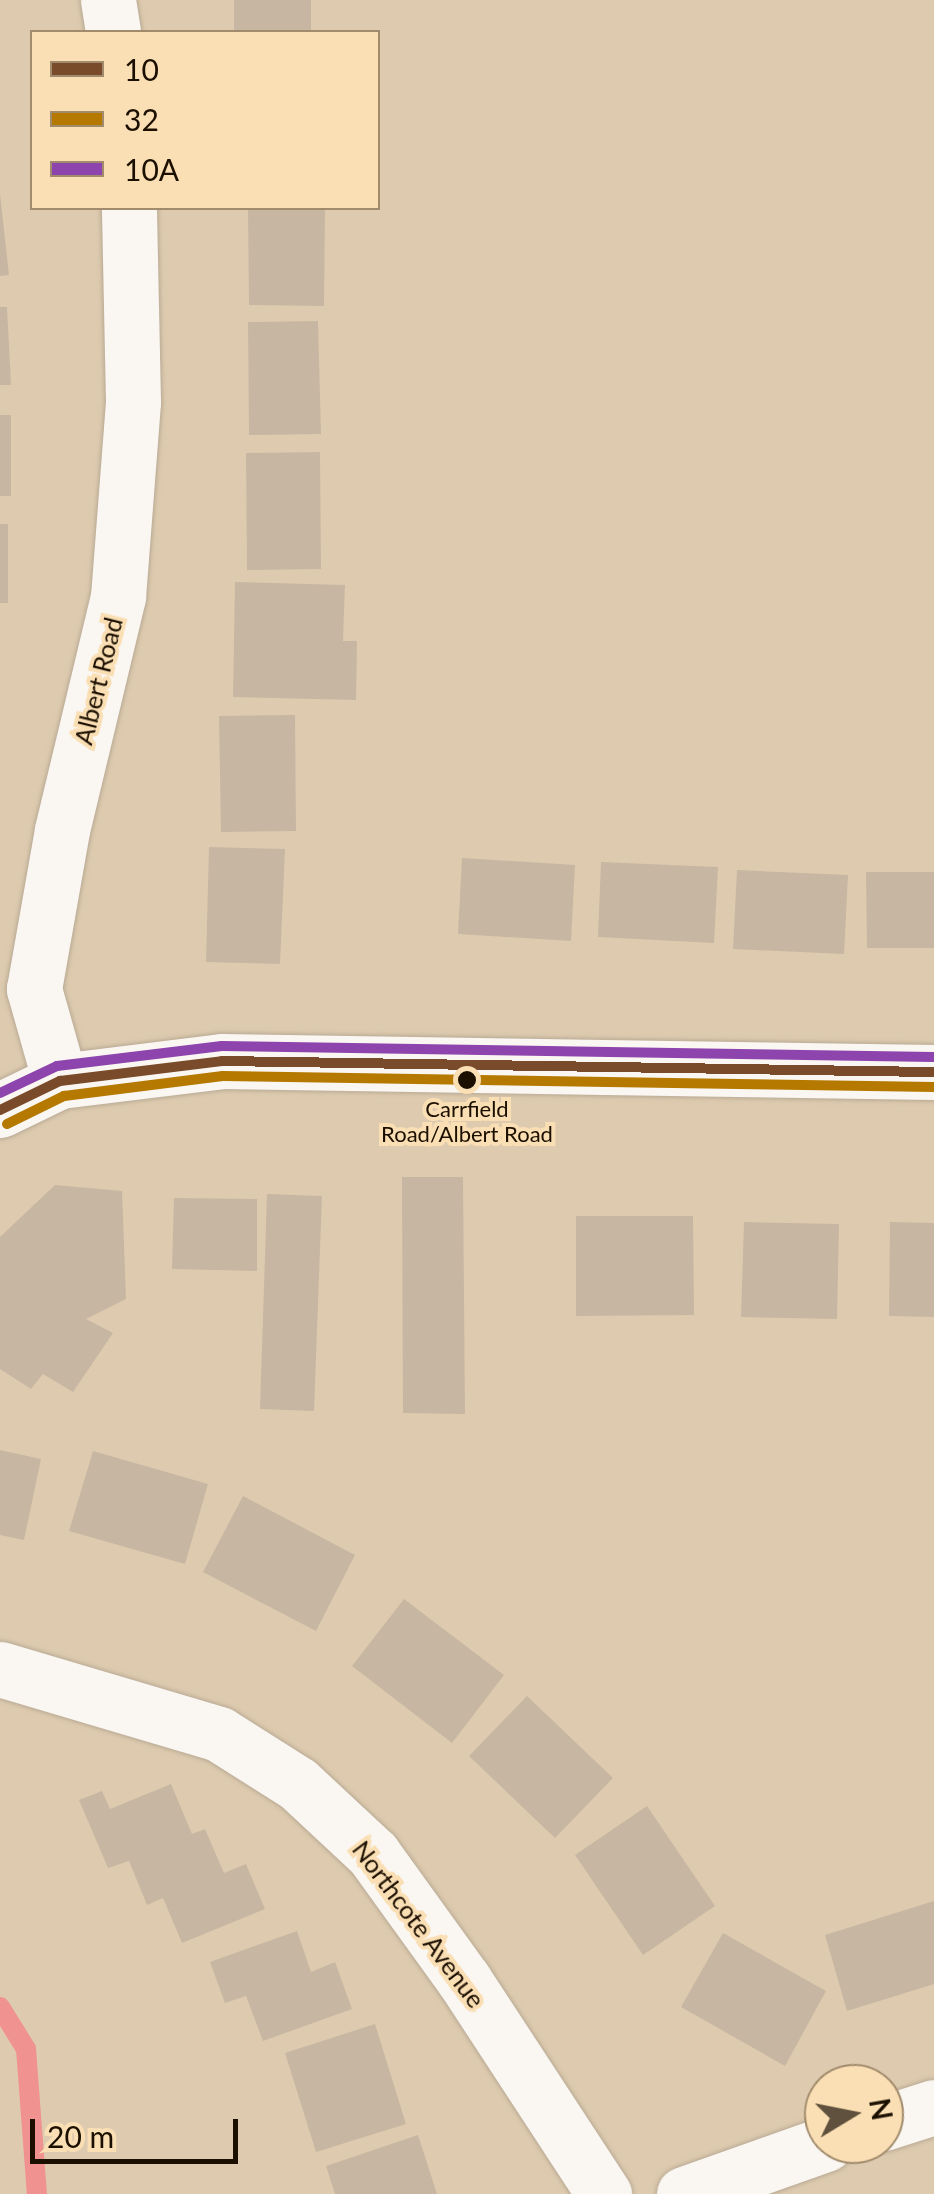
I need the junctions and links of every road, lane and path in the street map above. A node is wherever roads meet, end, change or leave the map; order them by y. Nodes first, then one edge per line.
1 (108, 0) edge
2 (113, 30) edge
3 (129, 210) edge
4 (934, 1072) edge
5 (60, 1081) junction
6 (0, 1110) edge
7 (0, 1669) edge
8 (934, 2107) edge
9 (904, 2117) edge
10 (804, 2151) edge
11 (604, 2194) edge
12 (684, 2194) edge

1 - 2 street
3 - 5 street, Albert Road
4 - 5 street
5 - 6 street
7 - 11 street, Northcote Avenue
8 - 9 street
10 - 12 street

